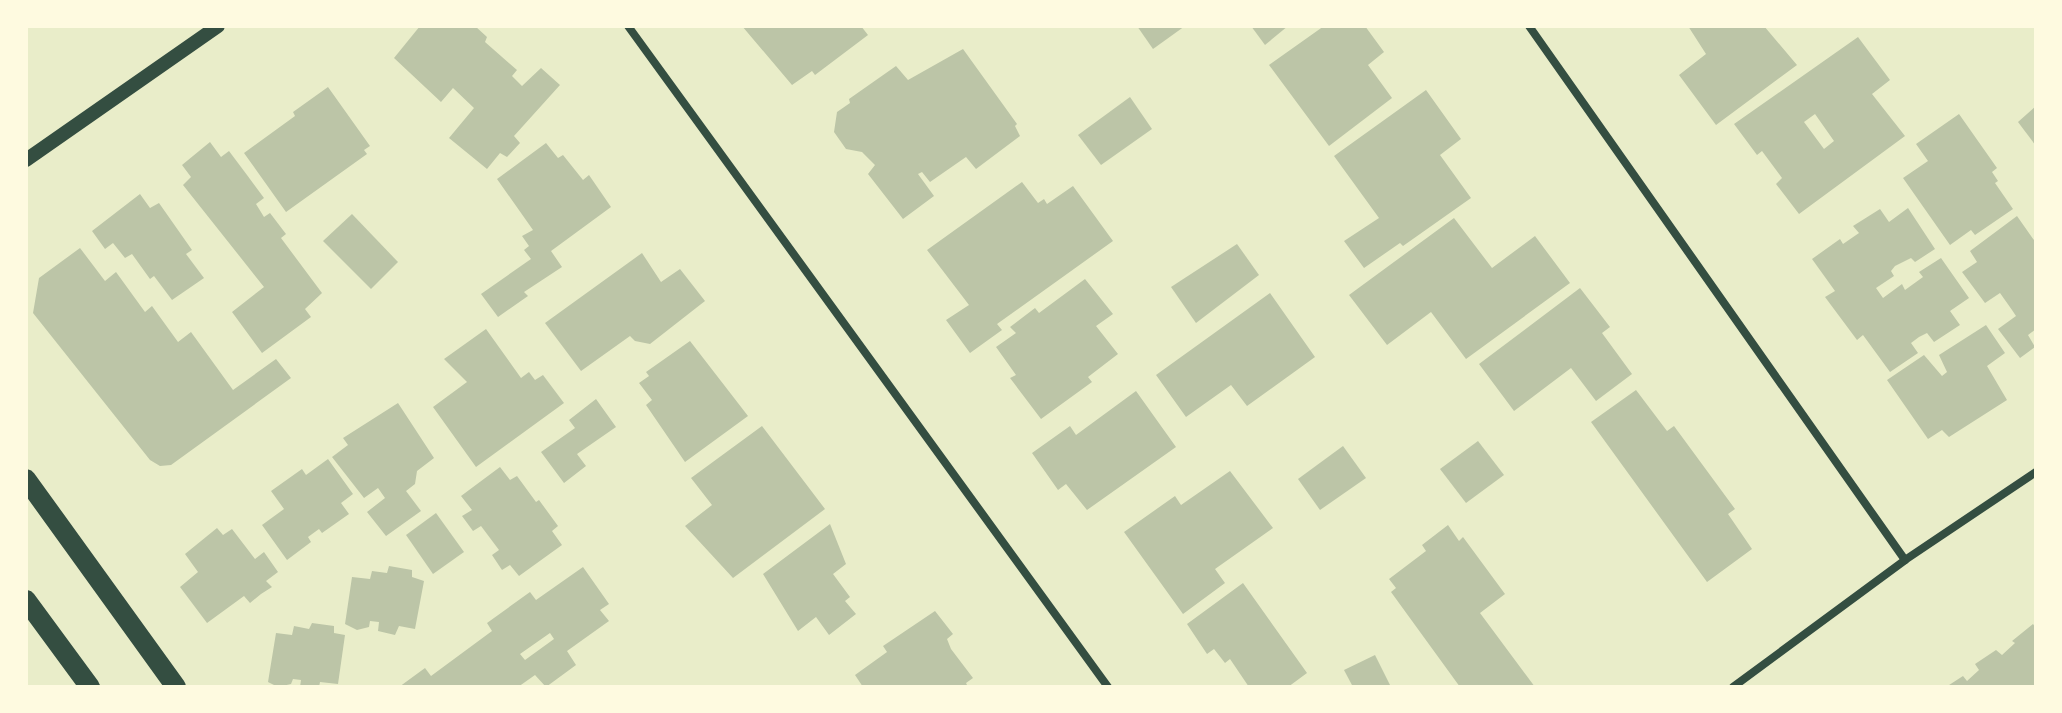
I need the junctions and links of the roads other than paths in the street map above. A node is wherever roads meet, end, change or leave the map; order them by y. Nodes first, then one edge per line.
1 (218, 26) edge
2 (628, 26) edge
3 (1529, 26) edge
4 (26, 160) edge
5 (2036, 472) edge
6 (26, 479) edge
7 (1905, 560) junction
8 (26, 600) edge
9 (90, 687) edge
10 (176, 687) edge
11 (1108, 687) edge
12 (1733, 687) edge

1 - 4 street
2 - 11 street
3 - 7 street
5 - 7 street
6 - 10 main road
7 - 12 street
8 - 9 main road

